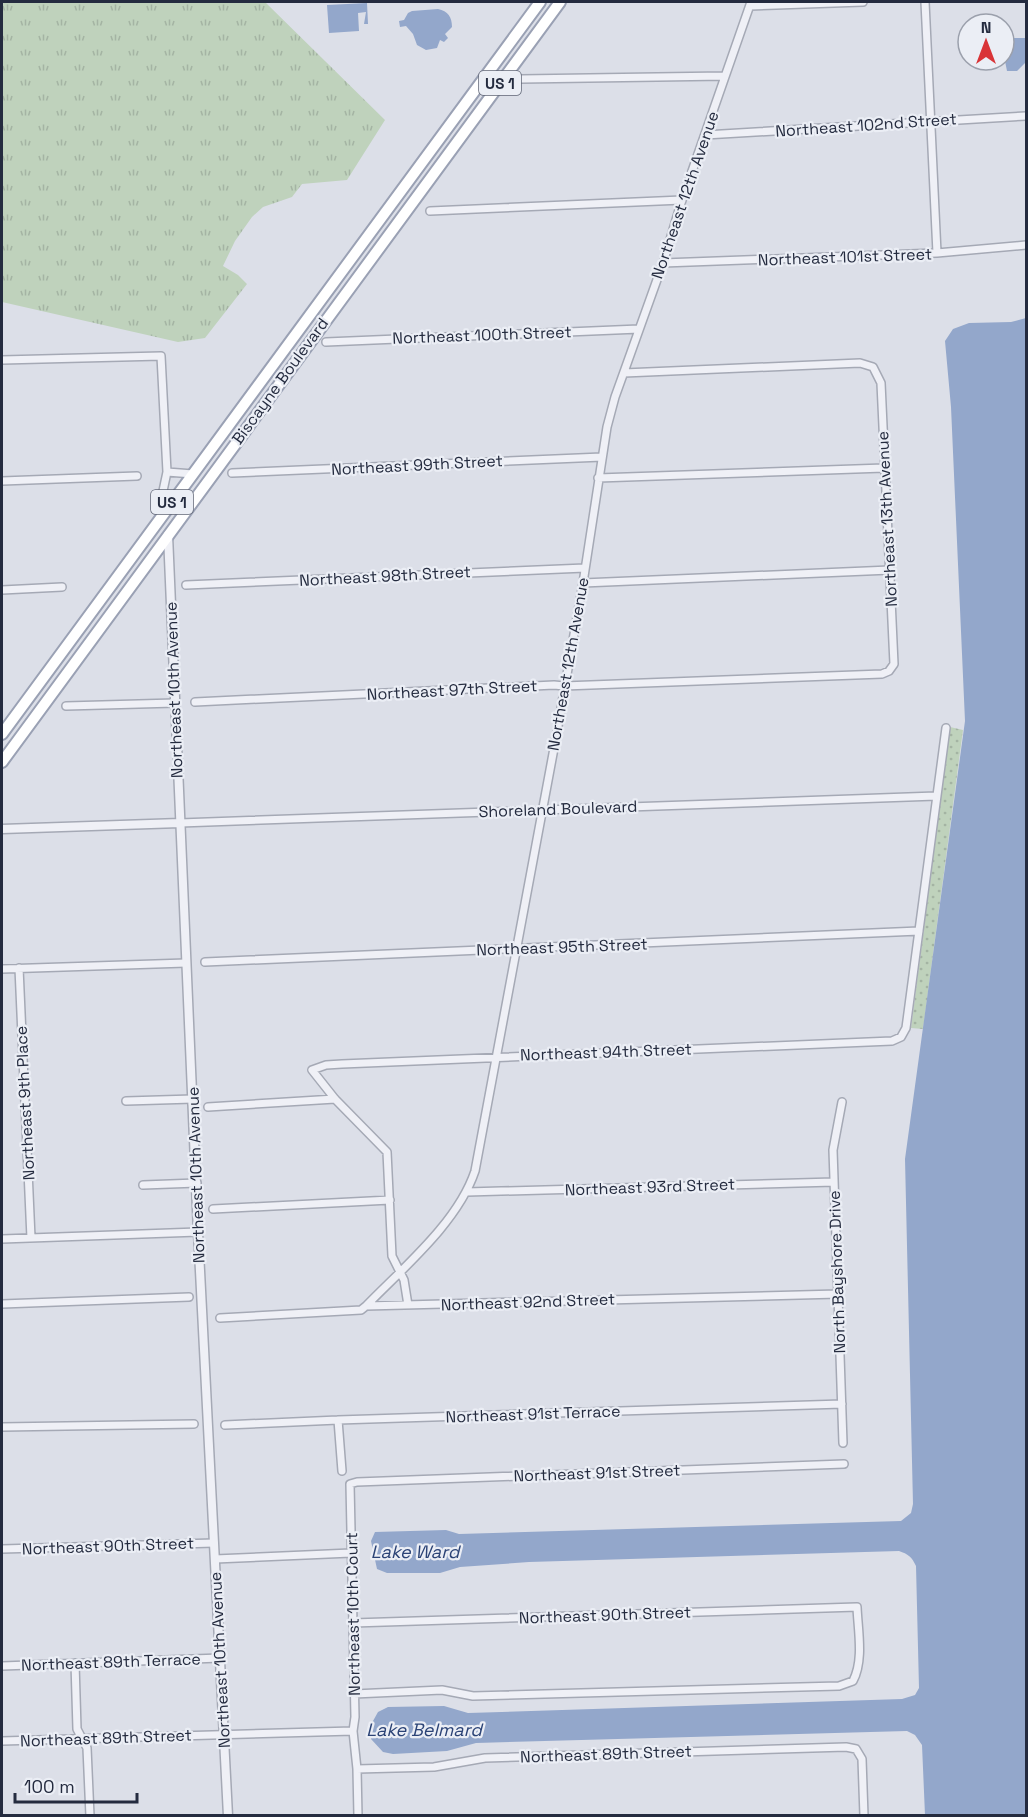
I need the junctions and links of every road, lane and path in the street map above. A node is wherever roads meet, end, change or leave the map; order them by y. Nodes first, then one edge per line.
1 (540, 2) edge
2 (560, 2) edge
3 (863, 2) edge
4 (925, 2) edge
5 (751, 4) edge
6 (725, 75) junction
7 (521, 80) dead end
8 (1026, 116) edge
9 (931, 123) junction
10 (705, 135) junction
11 (437, 142) junction
12 (441, 164) junction
13 (682, 200) junction
14 (430, 211) dead end
15 (1026, 245) edge
16 (937, 253) junction
17 (663, 263) junction
18 (313, 311) junction
19 (326, 320) junction
20 (639, 328) junction
21 (326, 342) dead end
22 (2, 360) edge
23 (624, 373) junction
24 (602, 457) junction
25 (884, 468) junction
26 (167, 472) junction
27 (232, 473) dead end
28 (194, 474) junction
29 (137, 477) dead end
30 (598, 478) junction
31 (2, 481) edge
32 (164, 514) junction
33 (168, 534) junction
34 (585, 568) junction
35 (890, 570) junction
36 (583, 583) junction
37 (186, 585) dead end
38 (62, 587) dead end
39 (2, 590) edge
40 (890, 671) joint
41 (564, 686) junction
42 (195, 702) dead end
43 (175, 703) junction
44 (66, 706) dead end
45 (946, 728) dead end
46 (2, 734) edge
47 (2, 762) edge
48 (936, 796) junction
49 (542, 809) junction
50 (180, 823) junction
51 (2, 829) edge
52 (919, 932) junction
53 (516, 949) junction
54 (205, 962) dead end
55 (186, 963) junction
56 (19, 968) junction
57 (2, 969) edge
58 (497, 1057) junction
59 (193, 1099) junction
60 (335, 1099) junction
61 (126, 1101) dead end
62 (842, 1102) dead end
63 (208, 1107) dead end
64 (834, 1182) junction
65 (197, 1183) junction
66 (142, 1185) dead end
67 (467, 1192) junction
68 (390, 1200) junction
69 (213, 1209) dead end
70 (198, 1232) junction
71 (31, 1238) junction
72 (2, 1239) edge
73 (399, 1272) junction
74 (838, 1294) junction
75 (189, 1297) dead end
76 (2, 1304) edge
77 (408, 1305) junction
78 (366, 1306) junction
79 (220, 1318) dead end
80 (842, 1404) junction
81 (338, 1420) junction
82 (194, 1424) dead end
83 (225, 1425) dead end
84 (2, 1427) edge
85 (843, 1443) dead end
86 (844, 1464) dead end
87 (342, 1471) dead end
88 (350, 1484) joint
89 (214, 1543) junction
90 (2, 1549) edge
91 (351, 1554) junction
92 (214, 1559) junction
93 (352, 1623) junction
94 (220, 1658) junction
95 (75, 1663) junction
96 (2, 1666) edge
97 (354, 1694) junction
98 (353, 1731) junction
99 (223, 1734) junction
100 (81, 1739) junction
101 (2, 1741) edge
102 (357, 1769) junction
103 (90, 1815) edge
104 (228, 1815) edge
105 (358, 1815) edge
106 (864, 1815) edge

1 - 11 main road, Biscayne Boulevard / US 1
2 - 12 main road, Biscayne Boulevard / US 1
3 - 5 street
4 - 9 street
5 - 6 street, Northeast 12th Avenue
6 - 7 street
6 - 10 street, Northeast 12th Avenue
8 - 9 street, Northeast 102nd Street
9 - 10 street, Northeast 102nd Street
9 - 16 street
10 - 13 street, Northeast 12th Avenue
11 - 12 main road
11 - 18 main road, Biscayne Boulevard / US 1
12 - 19 main road, Biscayne Boulevard / US 1
13 - 14 street
13 - 17 street, Northeast 12th Avenue
15 - 16 street, Northeast 101st Street
16 - 17 street, Northeast 101st Street
17 - 20 street, Northeast 12th Avenue
18 - 19 main road
18 - 28 main road, Biscayne Boulevard / US 1
19 - 33 main road, Biscayne Boulevard / US 1
20 - 21 street, Northeast 100th Street
20 - 23 street, Northeast 12th Avenue
22 - 26 street
23 - 24 street, Northeast 12th Avenue
23 - 25 street, Northeast 13th Avenue
24 - 27 street, Northeast 99th Street
24 - 30 street, Northeast 12th Avenue
25 - 30 street
25 - 35 street, Northeast 13th Avenue
26 - 28 street
26 - 32 street
28 - 32 main road, Biscayne Boulevard / US 1
29 - 31 street
30 - 34 street, Northeast 12th Avenue
32 - 46 main road, Biscayne Boulevard / US 1
33 - 43 street, Northeast 10th Avenue
33 - 47 main road, Biscayne Boulevard / US 1
34 - 36 street, Northeast 12th Avenue
34 - 37 street, Northeast 98th Street
35 - 36 street
35 - 40 street, Northeast 13th Avenue
36 - 41 street, Northeast 12th Avenue
38 - 39 street
40 - 41 street, Northeast 97th Street
41 - 42 street, Northeast 97th Street
41 - 49 street, Northeast 12th Avenue
43 - 44 street
43 - 50 street, Northeast 10th Avenue
45 - 48 street
48 - 49 street, Shoreland Boulevard
48 - 52 street
49 - 50 street, Shoreland Boulevard
49 - 53 street, Northeast 12th Avenue
50 - 51 street
50 - 55 street, Northeast 10th Avenue
52 - 53 street, Northeast 95th Street
52 - 58 street, Northeast 94th Street
53 - 54 street, Northeast 95th Street
53 - 58 street, Northeast 12th Avenue
55 - 56 street
55 - 59 street, Northeast 10th Avenue
56 - 57 street
56 - 71 street, Northeast 9th Place
58 - 60 street, Northeast 94th Street
58 - 67 street, Northeast 12th Avenue
59 - 61 street
59 - 65 street, Northeast 10th Avenue
60 - 63 street
60 - 68 street
62 - 64 street, North Bayshore Drive
64 - 67 street, Northeast 93rd Street
64 - 74 street, North Bayshore Drive
65 - 66 street
65 - 70 street, Northeast 10th Avenue
67 - 73 street, Northeast 12th Avenue
68 - 69 street
68 - 73 street
70 - 71 street
70 - 89 street, Northeast 10th Avenue
71 - 72 street
73 - 77 street
73 - 78 street, Northeast 12th Avenue
74 - 77 street, Northeast 92nd Street
74 - 80 street, North Bayshore Drive
75 - 76 street
77 - 78 street, Northeast 92nd Street
78 - 79 street, Northeast 92nd Street
80 - 81 street, Northeast 91st Terrace
80 - 85 street, North Bayshore Drive
81 - 83 street, Northeast 91st Terrace
81 - 87 street
82 - 84 street
86 - 88 street, Northeast 91st Street
88 - 91 street, Northeast 10th Court
89 - 90 street, Northeast 90th Street
89 - 92 street, Northeast 10th Avenue
91 - 92 street, Northeast 90th Street
91 - 93 street, Northeast 10th Court
92 - 94 street, Northeast 10th Avenue
93 - 97 street, Northeast 10th Court
93 - 97 street, Northeast 90th Street
94 - 95 street, Northeast 89th Terrace
94 - 99 street, Northeast 10th Avenue
95 - 96 street, Northeast 89th Terrace
95 - 100 street
97 - 98 street, Northeast 10th Court
98 - 99 street, Northeast 89th Street
98 - 102 street, Northeast 10th Court
99 - 100 street, Northeast 89th Street
99 - 104 street, Northeast 10th Avenue
100 - 101 street, Northeast 89th Street
100 - 103 street
102 - 105 street, Northeast 10th Court
102 - 106 street, Northeast 89th Street

